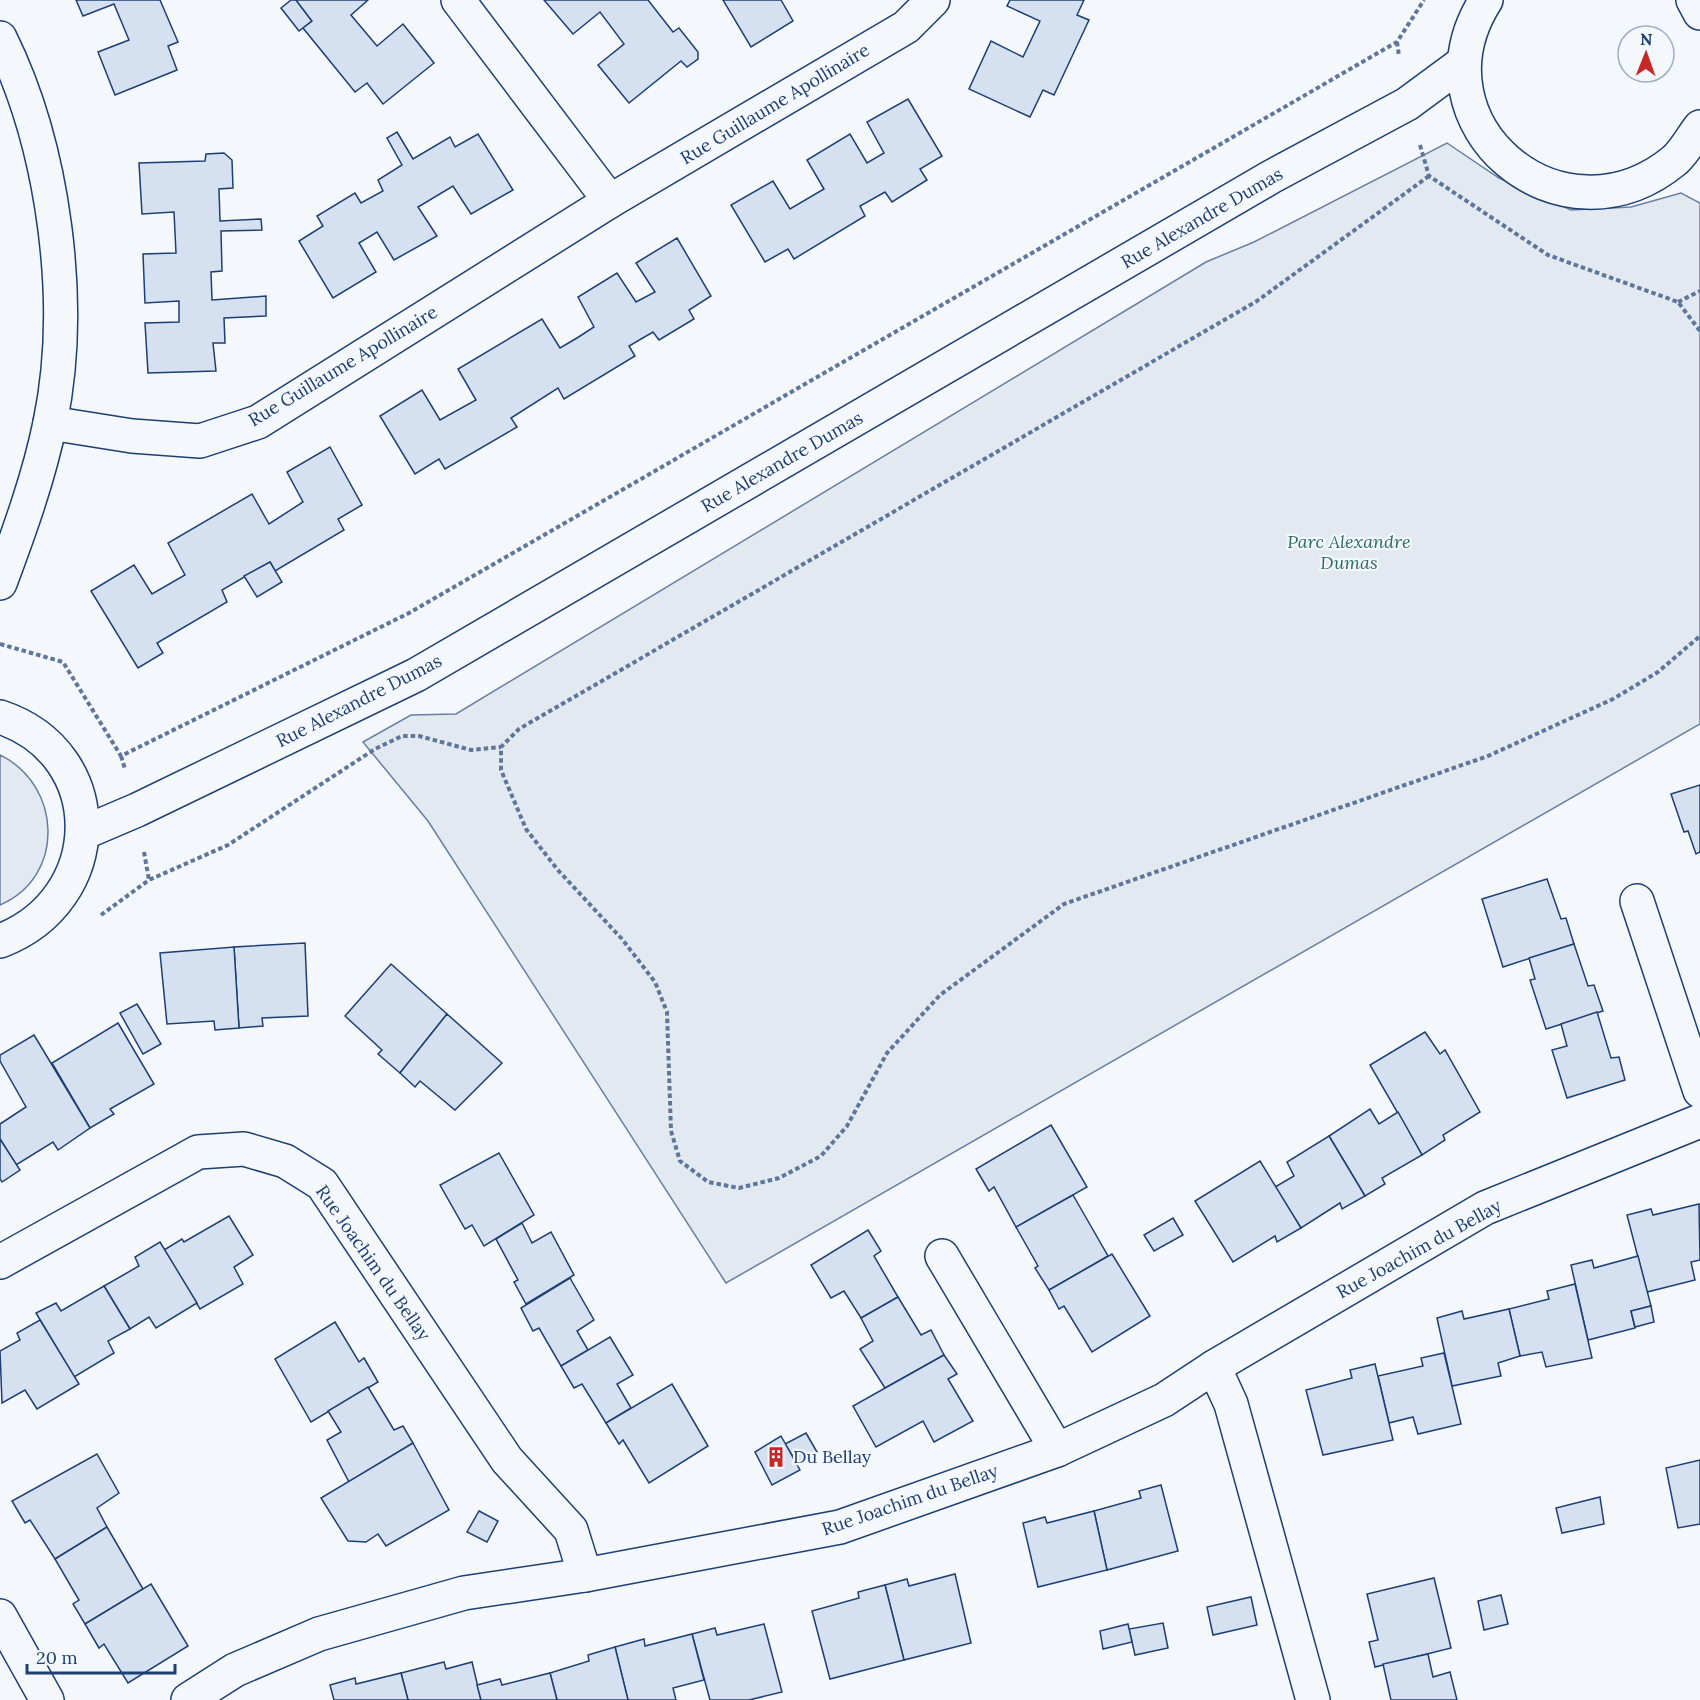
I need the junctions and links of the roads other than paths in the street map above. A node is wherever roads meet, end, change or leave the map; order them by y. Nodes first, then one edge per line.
1 (458, 0) edge
2 (933, 0) edge
3 (1486, 0) edge
4 (1693, 0) edge
5 (1700, 13) edge
6 (0, 38) edge
7 (1464, 62) junction
8 (1700, 127) edge
9 (610, 201) junction
10 (50, 423) junction
11 (0, 584) edge
12 (0, 717) edge
13 (83, 833) junction
14 (1637, 901) dead end
15 (0, 941) edge
16 (1700, 1091) edge
17 (1700, 1121) edge
18 (942, 1256) dead end
19 (0, 1262) edge
20 (1214, 1367) junction
21 (1057, 1449) junction
22 (585, 1575) junction
23 (0, 1616) edge
24 (47, 1700) edge
25 (188, 1700) edge
26 (1313, 1700) edge

1 - 9 street
2 - 9 street, Rue Guillaume Apollinaire
3 - 7 street
4 - 5 street
6 - 10 street
7 - 8 street
7 - 13 street, Rue Alexandre Dumas
9 - 10 street, Rue Guillaume Apollinaire
10 - 11 street
12 - 13 street
13 - 15 street
14 - 16 street
17 - 20 street, Rue Joachim du Bellay
18 - 21 street
19 - 22 street, Rue Joachim du Bellay
20 - 21 street, Rue Joachim du Bellay
20 - 26 street
21 - 22 street, Rue Joachim du Bellay
22 - 25 street, Rue Joachim du Bellay
23 - 24 street

